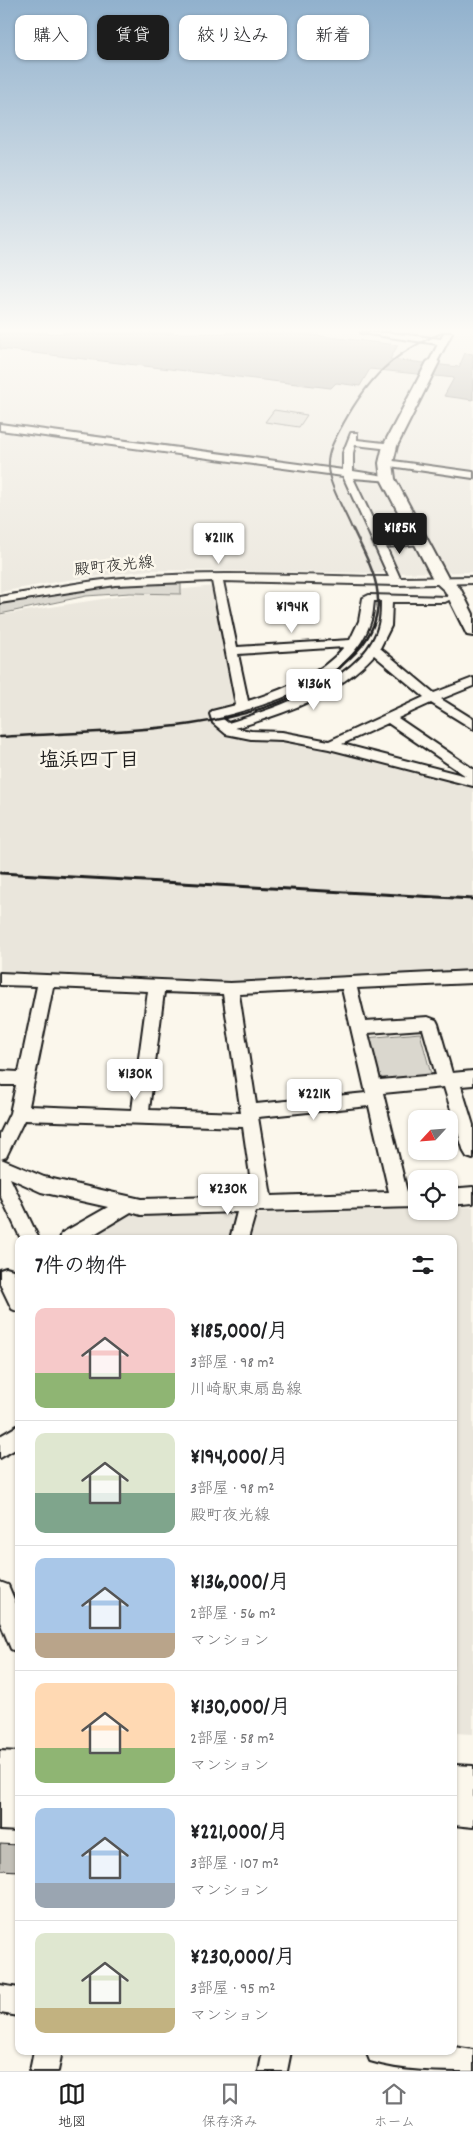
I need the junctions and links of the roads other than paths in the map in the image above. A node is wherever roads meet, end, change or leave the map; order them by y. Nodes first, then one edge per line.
1 (19, 430) edge
2 (399, 430) edge
3 (390, 446) junction
4 (386, 463) junction
5 (349, 475) junction
6 (473, 475) edge
7 (388, 479) junction
8 (420, 541) junction
9 (378, 544) junction
10 (217, 578) junction
11 (473, 580) edge
12 (442, 581) junction
13 (397, 582) junction
14 (387, 599) junction
15 (445, 599) junction
16 (0, 600) edge
17 (471, 622) edge
18 (354, 643) junction
19 (373, 648) junction
20 (473, 650) edge
21 (231, 651) junction
22 (473, 682) edge
23 (432, 698) junction
24 (243, 707) junction
25 (389, 718) junction
26 (473, 725) edge
27 (226, 727) junction
28 (330, 745) junction
29 (473, 775) edge
30 (473, 782) edge
31 (473, 977) edge
32 (0, 979) edge
33 (46, 981) junction
34 (348, 983) junction
35 (157, 986) junction
36 (230, 989) junction
37 (359, 1028) junction
38 (0, 1078) edge
39 (473, 1078) edge
40 (27, 1079) junction
41 (448, 1080) junction
42 (375, 1093) junction
43 (19, 1113) junction
44 (250, 1116) junction
45 (140, 1117) junction
46 (0, 1152) edge
47 (473, 1152) edge
48 (0, 1166) edge
49 (0, 1176) edge
50 (473, 1195) edge
51 (458, 1196) edge
52 (408, 1199) edge
53 (256, 1203) junction
54 (129, 1204) junction
55 (28, 1235) edge
56 (76, 1235) edge
57 (241, 1235) edge
58 (8, 1274) edge
59 (15, 1292) edge
60 (15, 1438) edge
61 (0, 1448) edge
62 (0, 1593) edge
63 (15, 1631) edge
64 (0, 1755) edge
65 (15, 1755) edge
66 (457, 1766) edge
67 (473, 1766) edge
68 (0, 1770) edge
69 (15, 1770) edge
70 (457, 1783) edge
71 (473, 1784) edge
72 (0, 1795) edge
73 (15, 1796) edge
74 (457, 1807) edge
75 (473, 1808) edge
76 (0, 1814) edge
77 (15, 1815) edge
78 (457, 1820) edge
79 (473, 1821) edge
80 (0, 1999) edge
81 (15, 2001) edge
82 (47, 2055) edge
83 (276, 2055) edge
84 (409, 2055) edge
85 (473, 2064) edge
86 (44, 2071) edge
87 (273, 2071) edge

1 - 5 street
2 - 3 highway
3 - 4 highway
3 - 5 street
4 - 6 street
4 - 7 highway
5 - 7 street
5 - 9 street
7 - 8 highway
8 - 9 street
8 - 12 highway
9 - 13 street
10 - 13 street, 殿町夜光線
10 - 16 street, 殿町夜光線
10 - 21 street
11 - 12 street, 殿町夜光線
12 - 13 street, 殿町夜光線
12 - 15 highway
12 - 17 highway
14 - 15 street
14 - 18 street
14 - 19 street
15 - 20 highway
18 - 21 street
18 - 24 street
19 - 23 street
19 - 27 street
21 - 24 street
22 - 23 street
23 - 25 street
23 - 26 street
24 - 27 street
25 - 28 street
25 - 29 street
27 - 28 street
28 - 30 street
31 - 34 street
32 - 33 street
33 - 35 street
33 - 40 street
34 - 36 street
34 - 37 street
35 - 36 street
35 - 45 street
36 - 44 street
37 - 41 street
37 - 42 street
38 - 40 street
39 - 41 street
40 - 43 street
41 - 42 street
41 - 47 street
42 - 44 street
42 - 52 street
43 - 45 street
43 - 46 street
44 - 45 street
44 - 53 street
48 - 54 street
49 - 55 street
50 - 51 street
52 - 53 street
53 - 54 street
53 - 57 street
54 - 56 street
58 - 59 street
60 - 61 street
62 - 63 street
64 - 65 main road
66 - 67 main road
68 - 69 highway
70 - 71 highway
72 - 73 highway
74 - 75 highway
76 - 77 main road
78 - 79 main road
80 - 81 street
82 - 86 street
83 - 87 street
84 - 85 street

